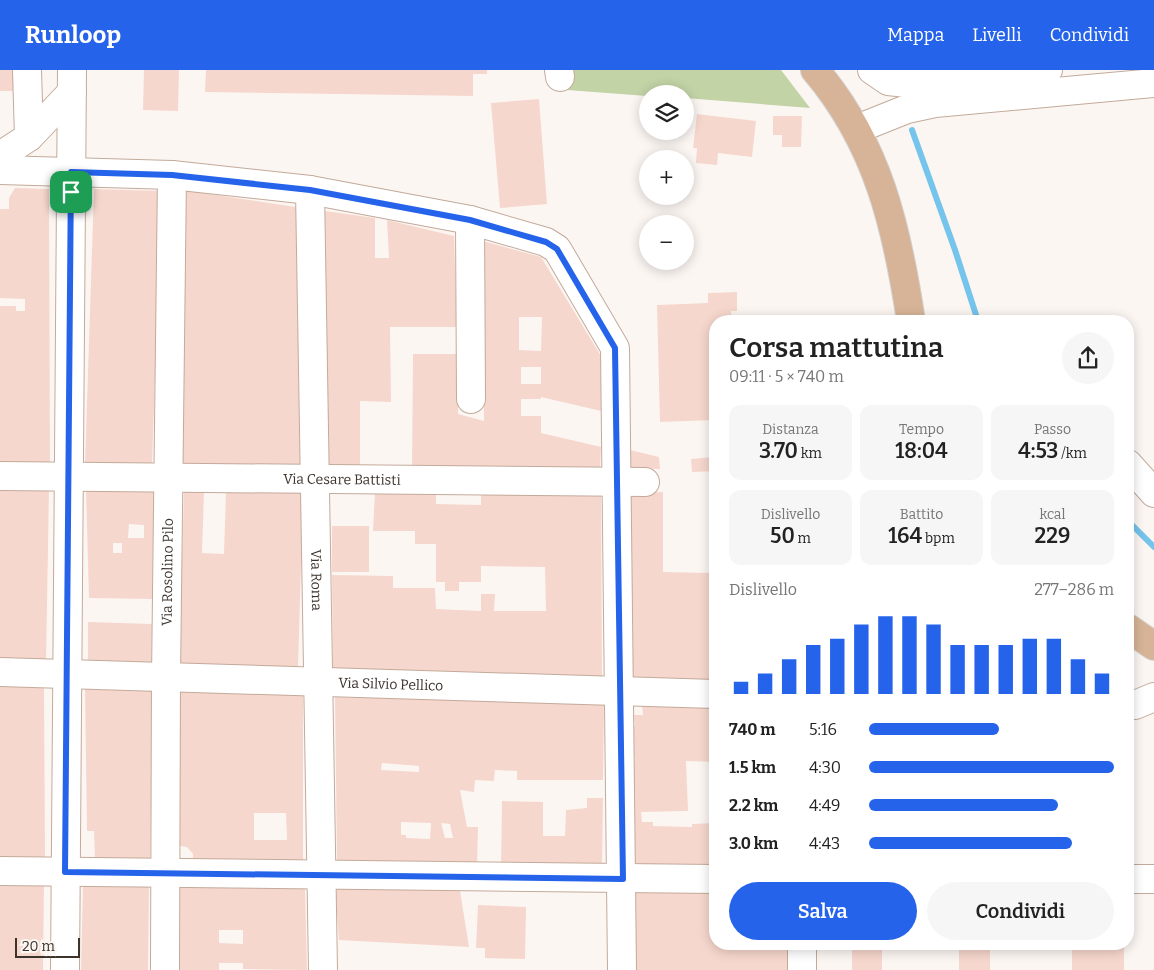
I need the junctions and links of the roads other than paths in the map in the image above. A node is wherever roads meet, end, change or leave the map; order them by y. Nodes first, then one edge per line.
1 (27, 70) edge
2 (815, 70) edge
3 (872, 70) edge
4 (1048, 70) edge
5 (72, 81) edge
6 (1154, 83) edge
7 (857, 129) junction
8 (29, 137) junction
9 (0, 156) edge
10 (0, 170) edge
11 (71, 172) junction
12 (172, 175) junction
13 (310, 190) junction
14 (470, 220) junction
15 (910, 315) edge
16 (471, 399) dead end
17 (1134, 471) edge
18 (0, 476) edge
19 (68, 476) junction
20 (169, 479) junction
21 (315, 481) junction
22 (617, 482) junction
23 (645, 482) dead end
24 (1154, 493) edge
25 (1134, 632) edge
26 (1154, 646) edge
27 (0, 672) edge
28 (67, 674) junction
29 (166, 677) junction
30 (319, 681) junction
31 (620, 689) junction
32 (709, 694) edge
33 (1154, 697) edge
34 (1134, 705) edge
35 (0, 871) edge
36 (65, 872) junction
37 (165, 873) junction
38 (322, 875) junction
39 (623, 879) junction
40 (709, 879) edge
41 (1134, 879) edge
42 (1154, 879) edge
43 (802, 950) edge
44 (65, 970) edge
45 (165, 970) edge
46 (323, 970) edge
47 (622, 970) edge
48 (802, 970) edge

1 - 8 street
2 - 7 main road
3 - 4 street
5 - 8 street
5 - 11 street
6 - 7 street
7 - 15 main road
8 - 9 street
10 - 11 street
11 - 12 street
11 - 19 street
12 - 13 street
12 - 20 street, Via Rosolino Pilo
13 - 14 street
13 - 21 street, Via Roma
14 - 16 street
14 - 22 street
17 - 24 street
18 - 19 street, Via Cesare Battisti
19 - 20 street, Via Cesare Battisti
19 - 28 street
20 - 21 street, Via Cesare Battisti
20 - 29 street, Via Rosolino Pilo
21 - 22 street, Via Cesare Battisti
21 - 30 street, Via Roma
22 - 23 street, Via Cesare Battisti
22 - 31 street
25 - 26 main road
27 - 28 street, Via Silvio Pellico
28 - 29 street, Via Silvio Pellico
28 - 36 street
29 - 30 street, Via Silvio Pellico
29 - 37 street, Via Rosolino Pilo
30 - 31 street, Via Silvio Pellico
30 - 38 street, Via Roma
31 - 32 street, Via Silvio Pellico
31 - 39 street
33 - 34 street
35 - 36 street
36 - 37 street
36 - 44 street
37 - 38 street
37 - 45 street, Via Rosolino Pilo
38 - 39 street
38 - 46 street, Via Roma
39 - 40 street
39 - 47 street
41 - 42 street
43 - 48 street

